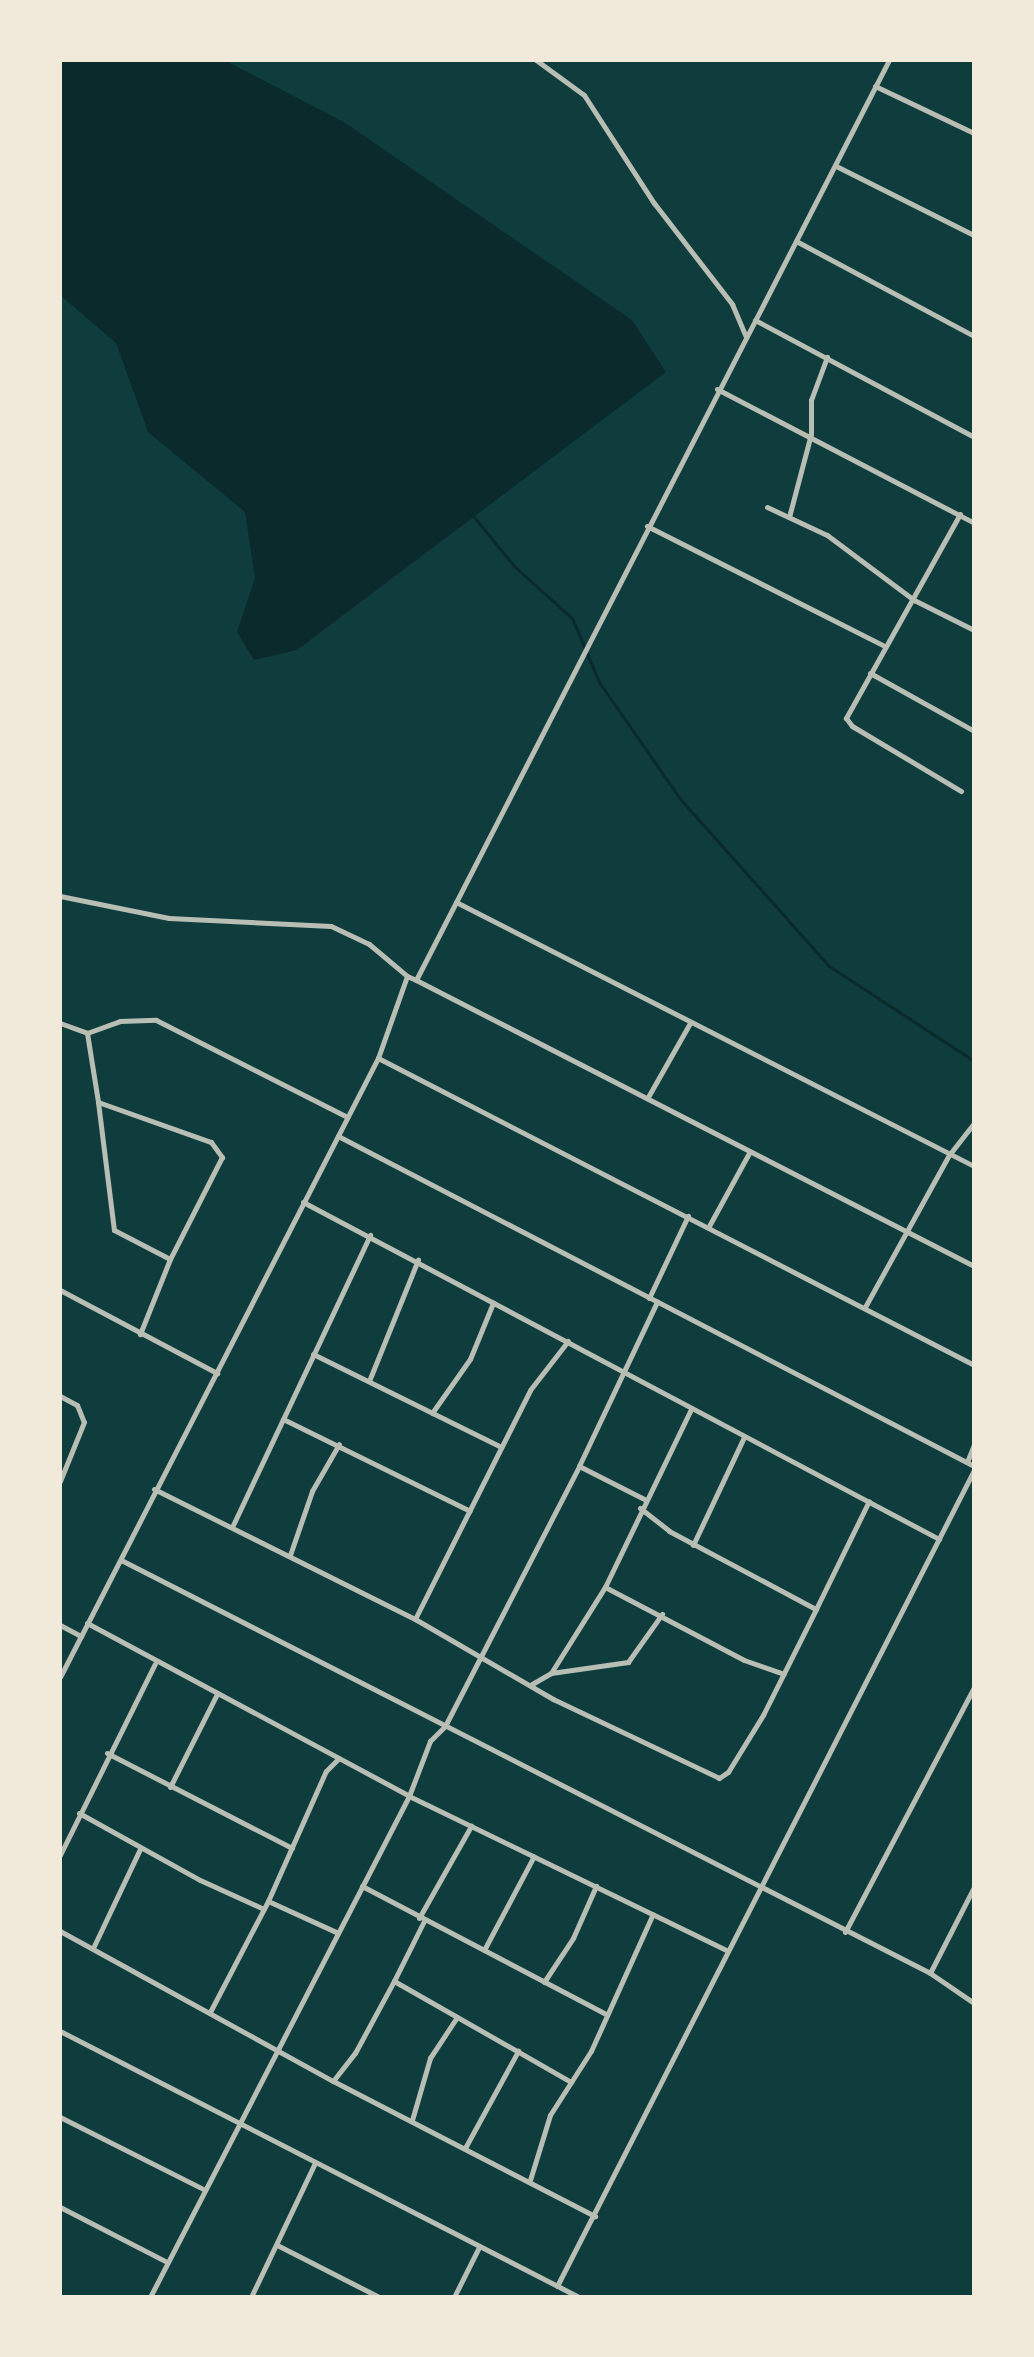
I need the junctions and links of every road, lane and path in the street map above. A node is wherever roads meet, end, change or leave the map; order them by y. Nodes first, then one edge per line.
1 (536, 60) edge
2 (889, 60) edge
3 (875, 86) junction
4 (974, 133) edge
5 (836, 166) junction
6 (974, 235) edge
7 (796, 241) junction
8 (755, 320) junction
9 (974, 336) edge
10 (746, 337) junction
11 (827, 357) junction
12 (717, 389) junction
13 (811, 434) junction
14 (974, 437) edge
15 (767, 507) dead end
16 (960, 514) junction
17 (789, 517) junction
18 (974, 523) edge
19 (647, 526) junction
20 (914, 600) junction
21 (974, 630) edge
22 (885, 646) junction
23 (870, 673) junction
24 (974, 731) edge
25 (961, 791) dead end
26 (60, 896) edge
27 (456, 902) junction
28 (407, 976) junction
29 (416, 980) junction
30 (60, 1023) edge
31 (690, 1023) junction
32 (87, 1033) junction
33 (378, 1058) junction
34 (648, 1097) junction
35 (98, 1102) junction
36 (347, 1117) junction
37 (974, 1123) edge
38 (338, 1136) junction
39 (750, 1151) junction
40 (949, 1155) junction
41 (974, 1166) edge
42 (303, 1202) junction
43 (688, 1216) junction
44 (709, 1226) junction
45 (906, 1232) junction
46 (370, 1235) junction
47 (170, 1259) junction
48 (418, 1260) junction
49 (974, 1266) edge
50 (60, 1290) edge
51 (649, 1298) junction
52 (657, 1302) junction
53 (493, 1303) junction
54 (865, 1307) junction
55 (140, 1334) junction
56 (568, 1341) junction
57 (313, 1354) junction
58 (974, 1365) edge
59 (217, 1373) junction
60 (624, 1375) junction
61 (369, 1382) junction
62 (60, 1396) edge
63 (691, 1409) junction
64 (432, 1413) junction
65 (283, 1419) junction
66 (744, 1437) junction
67 (339, 1444) junction
68 (974, 1445) edge
69 (501, 1447) junction
70 (967, 1462) junction
71 (579, 1466) junction
72 (974, 1468) edge
73 (60, 1481) edge
74 (154, 1489) junction
75 (644, 1499) junction
76 (869, 1501) junction
77 (640, 1508) junction
78 (470, 1511) junction
79 (233, 1525) junction
80 (939, 1539) junction
81 (693, 1545) junction
82 (290, 1555) junction
83 (121, 1560) junction
84 (605, 1587) junction
85 (816, 1609) junction
86 (662, 1614) junction
87 (415, 1619) junction
88 (87, 1623) junction
89 (60, 1625) edge
90 (81, 1636) junction
91 (482, 1656) junction
92 (155, 1664) junction
93 (551, 1673) junction
94 (784, 1674) junction
95 (60, 1677) edge
96 (532, 1684) junction
97 (974, 1687) edge
98 (217, 1694) junction
99 (445, 1726) junction
100 (107, 1753) junction
101 (339, 1758) junction
102 (170, 1787) junction
103 (409, 1796) junction
104 (79, 1813) junction
105 (471, 1826) junction
106 (292, 1848) junction
107 (140, 1849) junction
108 (60, 1855) edge
109 (534, 1856) junction
110 (362, 1886) junction
111 (596, 1886) junction
112 (974, 1887) edge
113 (758, 1888) junction
114 (268, 1901) junction
115 (264, 1909) junction
116 (653, 1914) junction
117 (421, 1919) junction
118 (60, 1931) edge
119 (336, 1932) junction
120 (845, 1932) junction
121 (93, 1948) junction
122 (484, 1950) junction
123 (726, 1950) junction
124 (930, 1973) junction
125 (394, 1981) junction
126 (544, 1982) junction
127 (974, 2003) edge
128 (210, 2012) junction
129 (606, 2014) junction
130 (457, 2017) junction
131 (60, 2031) edge
132 (278, 2051) junction
133 (518, 2051) junction
134 (333, 2081) junction
135 (571, 2082) junction
136 (60, 2117) edge
137 (412, 2120) junction
138 (239, 2123) junction
139 (465, 2148) junction
140 (315, 2163) junction
141 (530, 2181) junction
142 (203, 2189) junction
143 (60, 2207) edge
144 (595, 2216) junction
145 (277, 2245) junction
146 (479, 2247) junction
147 (167, 2262) junction
148 (557, 2286) junction
149 (150, 2297) edge
150 (251, 2297) edge
151 (379, 2297) edge
152 (454, 2297) edge
153 (579, 2297) edge

1 - 10 street
2 - 3 street
3 - 4 street
3 - 5 street
5 - 6 street
5 - 7 street
7 - 8 street
7 - 9 street
8 - 10 street
8 - 11 street
10 - 12 street
11 - 13 street
11 - 14 street
12 - 13 street
12 - 19 street
13 - 16 street
13 - 17 street
15 - 17 street
16 - 18 street
16 - 20 street
17 - 20 street
19 - 22 street
19 - 27 street
20 - 21 street
20 - 22 street
22 - 23 street
23 - 24 street
23 - 25 street
26 - 28 street
27 - 29 street
27 - 31 street
28 - 29 street
28 - 33 street
29 - 34 street
30 - 32 street
31 - 34 street
31 - 40 street
32 - 35 street
32 - 36 street
33 - 36 street
33 - 43 street
34 - 39 street
35 - 47 street
35 - 47 street
36 - 38 street
37 - 40 street
38 - 42 street
38 - 51 street
39 - 44 street
39 - 45 street
40 - 41 street
40 - 45 street
42 - 46 street
42 - 59 street
43 - 44 street
43 - 51 street
44 - 54 street
45 - 49 street
45 - 54 street
46 - 48 street
46 - 57 street
47 - 55 street
48 - 53 street
48 - 61 street
50 - 55 street
51 - 52 street
52 - 60 street
52 - 70 street
53 - 56 street
53 - 64 street
54 - 58 street
55 - 59 street
56 - 60 street
56 - 69 street
57 - 61 street
57 - 65 street
59 - 74 street
60 - 63 street
60 - 71 street
61 - 64 street
62 - 73 street
63 - 66 street
63 - 75 street
64 - 69 street
65 - 67 street
65 - 79 street
66 - 76 street
66 - 81 street
67 - 78 street
67 - 82 street
68 - 70 street
69 - 78 street
70 - 72 street
71 - 75 street
71 - 91 street
72 - 80 street
74 - 79 street
74 - 83 street
75 - 77 street
76 - 80 street
76 - 85 street
77 - 81 street
77 - 84 street
78 - 87 street
79 - 82 street
80 - 113 street
81 - 85 street
82 - 87 street
83 - 88 street
83 - 99 street
84 - 86 street
84 - 93 street
85 - 94 street
86 - 93 street
86 - 94 street
87 - 91 street
88 - 90 street
88 - 92 street
89 - 90 street
90 - 95 street
91 - 96 street
91 - 99 street
92 - 98 street
92 - 100 street
93 - 96 street
94 - 96 street
97 - 120 street
98 - 101 street
98 - 102 street
99 - 103 street
99 - 113 street
100 - 102 street
100 - 104 street
101 - 103 street
101 - 106 street
102 - 106 street
103 - 105 street
103 - 110 street
104 - 107 street
104 - 108 street
105 - 109 street
105 - 117 street
106 - 114 street
107 - 115 street
107 - 121 street
109 - 111 street
109 - 122 street
110 - 117 street
110 - 119 street
111 - 116 street
111 - 126 street
112 - 124 street
113 - 120 street
113 - 123 street
114 - 115 street
114 - 119 street
115 - 128 street
116 - 123 street
116 - 129 street
117 - 122 street
117 - 125 street
118 - 121 street
119 - 132 street
120 - 124 street
121 - 128 street
122 - 126 street
123 - 144 street
124 - 127 street
125 - 130 street
125 - 134 street
126 - 129 street
128 - 132 street
129 - 135 street
130 - 133 street
130 - 137 street
131 - 138 street
132 - 134 street
132 - 138 street
133 - 135 street
133 - 139 street
134 - 137 street
135 - 141 street
136 - 142 street
137 - 139 street
138 - 140 street
138 - 142 street
139 - 141 street
140 - 145 street
140 - 146 street
141 - 144 street
142 - 147 street
143 - 147 street
144 - 148 street
145 - 150 street
145 - 151 street
146 - 148 street
146 - 152 street
147 - 149 street
148 - 153 street

